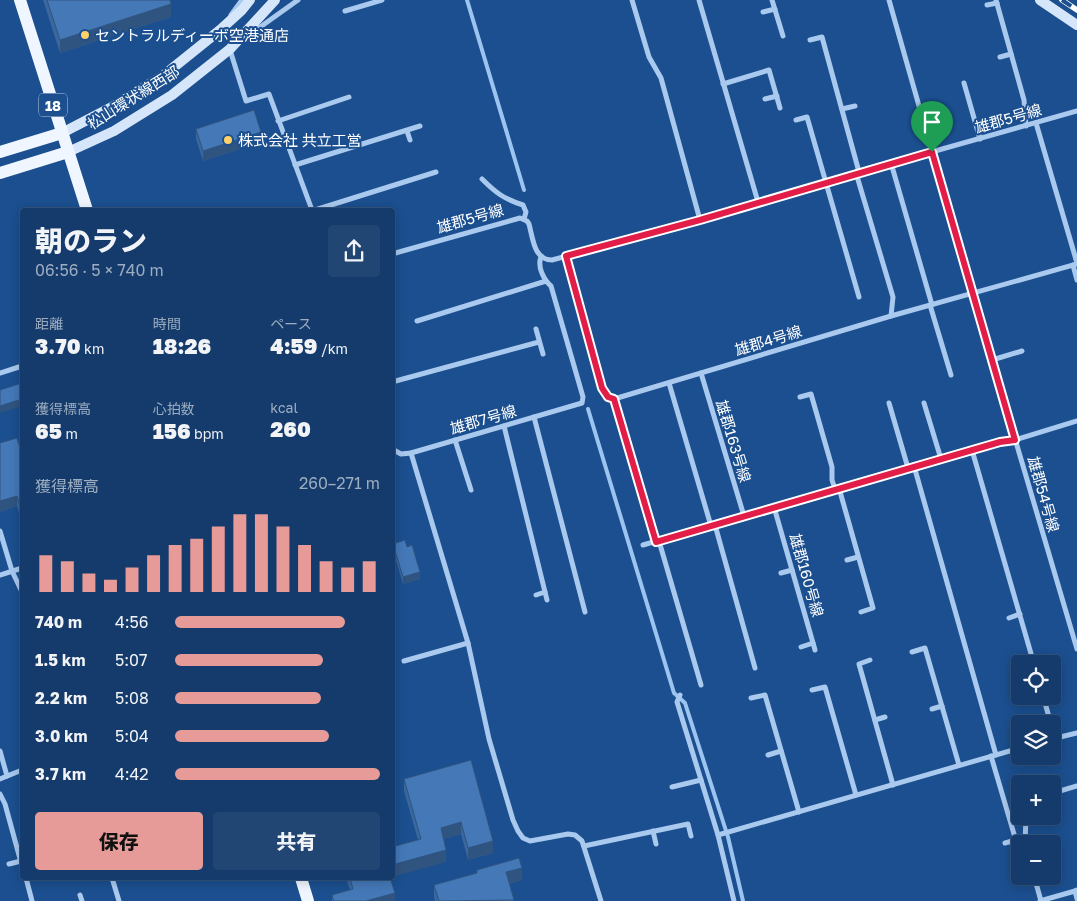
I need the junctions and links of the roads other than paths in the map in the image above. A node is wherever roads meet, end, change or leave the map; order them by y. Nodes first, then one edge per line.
1 (20, 0) edge
2 (242, 0) edge
3 (250, 0) edge
4 (275, 0) edge
5 (298, 0) edge
6 (382, 0) edge
7 (632, 0) edge
8 (699, 0) edge
9 (772, 0) edge
10 (889, 0) edge
11 (1040, 0) edge
12 (996, 1) edge
13 (987, 5) dead end
14 (775, 9) junction
15 (345, 11) dead end
16 (763, 12) dead end
17 (1077, 25) edge
18 (220, 30) junction
19 (783, 36) dead end
20 (238, 40) junction
21 (810, 40) dead end
22 (230, 49) junction
23 (1011, 54) junction
24 (1000, 57) dead end
25 (964, 83) dead end
26 (723, 84) junction
27 (777, 96) junction
28 (348, 97) dead end
29 (765, 99) dead end
30 (855, 106) dead end
31 (780, 108) dead end
32 (842, 109) junction
33 (1077, 111) edge
34 (278, 120) junction
35 (796, 120) dead end
36 (1036, 123) junction
37 (420, 126) dead end
38 (1026, 126) junction
39 (407, 130) junction
40 (62, 134) junction
41 (980, 138) junction
42 (410, 140) dead end
43 (0, 152) edge
44 (68, 152) junction
45 (932, 152) junction
46 (891, 163) junction
47 (295, 165) junction
48 (436, 172) dead end
49 (0, 173) edge
50 (858, 173) junction
51 (482, 179) dead end
52 (825, 182) junction
53 (758, 202) junction
54 (86, 208) edge
55 (313, 208) edge
56 (320, 208) edge
57 (524, 219) junction
58 (700, 220) junction
59 (395, 253) edge
60 (566, 256) junction
61 (541, 257) junction
62 (1076, 264) edge
63 (1077, 280) edge
64 (546, 282) junction
65 (972, 293) junction
66 (859, 297) dead end
67 (931, 305) junction
68 (891, 316) junction
69 (417, 321) dead end
70 (536, 329) dead end
71 (540, 342) junction
72 (1022, 351) dead end
73 (543, 354) dead end
74 (992, 360) junction
75 (20, 367) edge
76 (0, 373) edge
77 (701, 373) junction
78 (951, 375) dead end
79 (395, 381) edge
80 (669, 383) junction
81 (800, 397) dead end
82 (614, 399) junction
83 (889, 403) dead end
84 (924, 403) dead end
85 (534, 417) junction
86 (1077, 421) edge
87 (504, 426) junction
88 (455, 440) junction
89 (1015, 440) junction
90 (972, 450) junction
91 (395, 451) edge
92 (411, 453) junction
93 (940, 459) junction
94 (914, 466) junction
95 (908, 468) junction
96 (837, 489) junction
97 (471, 490) dead end
98 (774, 507) junction
99 (744, 516) junction
100 (713, 525) junction
101 (0, 531) edge
102 (657, 541) junction
103 (643, 545) dead end
104 (858, 557) junction
105 (847, 560) dead end
106 (20, 569) edge
107 (792, 570) junction
108 (12, 571) junction
109 (781, 573) dead end
110 (0, 575) edge
111 (20, 588) edge
112 (545, 592) junction
113 (536, 595) dead end
114 (547, 600) dead end
115 (585, 612) dead end
116 (861, 612) dead end
117 (1020, 614) junction
118 (1009, 618) dead end
119 (468, 643) junction
120 (813, 643) junction
121 (801, 647) dead end
122 (1077, 649) edge
123 (815, 650) dead end
124 (912, 652) dead end
125 (1031, 655) edge
126 (870, 660) dead end
127 (404, 661) dead end
128 (756, 668) dead end
129 (700, 685) dead end
130 (812, 690) dead end
131 (680, 695) dead end
132 (751, 698) dead end
133 (942, 706) junction
134 (932, 709) dead end
135 (885, 717) dead end
136 (875, 720) junction
137 (1077, 732) edge
138 (1061, 737) edge
139 (1011, 750) edge
140 (0, 751) edge
141 (781, 751) junction
142 (768, 755) dead end
143 (994, 755) junction
144 (959, 765) junction
145 (20, 771) edge
146 (7, 776) junction
147 (0, 779) edge
148 (701, 780) junction
149 (893, 784) junction
150 (1077, 786) edge
151 (672, 788) dead end
152 (1061, 791) edge
153 (0, 794) edge
154 (856, 795) junction
155 (799, 812) junction
156 (653, 831) junction
157 (719, 834) junction
158 (1015, 835) edge
159 (691, 836) dead end
160 (1011, 841) edge
161 (1005, 843) dead end
162 (656, 844) dead end
163 (584, 846) junction
164 (20, 856) edge
165 (20, 863) edge
166 (9, 864) dead end
167 (27, 880) edge
168 (113, 880) edge
169 (302, 880) edge
170 (1036, 885) edge
171 (1076, 891) edge
172 (1077, 899) edge
173 (32, 901) edge
174 (119, 901) edge
175 (308, 901) edge
176 (601, 901) edge
177 (734, 901) edge
178 (1040, 901) edge

1 - 40 main road, 18
2 - 18 street
3 - 18 street, 松山環状線西部
4 - 20 street, 松山環状線西部
5 - 20 street
6 - 15 street
7 - 58 street
8 - 26 street
9 - 14 street
10 - 45 street, 雄郡54号線
11 - 17 street
12 - 13 street
12 - 23 street
14 - 16 street
14 - 19 street
18 - 40 street, 松山環状線西部
20 - 22 street, 松山環状線西部
21 - 32 street
22 - 34 street
22 - 44 street, 松山環状線西部
23 - 24 street
23 - 38 street
25 - 41 street
26 - 27 street
26 - 53 street
27 - 29 street
27 - 31 street
28 - 34 street
30 - 32 street
32 - 50 street
33 - 36 street, 雄郡5号線
34 - 47 street
35 - 52 street
36 - 38 street, 雄郡5号線
36 - 62 street
37 - 39 street
38 - 41 street, 雄郡5号線
39 - 42 street
39 - 47 street
40 - 43 main road, 18
40 - 44 main road, 18
41 - 45 street, 雄郡5号線
44 - 49 main road
44 - 54 main road, 18
45 - 46 street, 雄郡5号線
45 - 65 street, 雄郡54号線
46 - 50 street, 雄郡5号線
46 - 67 street
47 - 55 street
48 - 56 street
50 - 52 street, 雄郡5号線
50 - 68 street
51 - 57 street
52 - 53 street, 雄郡5号線
52 - 66 street
53 - 58 street, 雄郡5号線
57 - 59 street, 雄郡5号線
57 - 61 street, 雄郡5号線
58 - 60 street, 雄郡5号線
60 - 61 street, 雄郡5号線
60 - 82 street
61 - 64 street
62 - 63 street
62 - 65 street, 雄郡4号線
64 - 69 street
64 - 85 street, 雄郡7号線
65 - 67 street, 雄郡4号線
65 - 74 street, 雄郡54号線
67 - 68 street, 雄郡4号線
67 - 78 street
68 - 77 street, 雄郡4号線
70 - 71 street
71 - 73 street
71 - 79 street
72 - 74 street
74 - 89 street, 雄郡54号線
75 - 76 street
77 - 80 street, 雄郡4号線
77 - 99 street, 雄郡163号線
80 - 82 street, 雄郡4号線
80 - 100 street
81 - 96 street
82 - 102 street
83 - 95 street
84 - 93 street
85 - 87 street, 雄郡7号線
85 - 115 street
86 - 89 street
87 - 88 street, 雄郡7号線
87 - 112 street
88 - 92 street, 雄郡7号線
88 - 97 street
89 - 90 street
89 - 122 street, 雄郡54号線
90 - 93 street
90 - 117 street
91 - 92 street, 雄郡7号線
92 - 119 street
93 - 94 street
94 - 95 street
94 - 143 street
95 - 96 street
96 - 98 street
96 - 104 street
98 - 99 street
98 - 107 street, 雄郡160号線
99 - 100 street
100 - 102 street
100 - 128 street
101 - 108 street
102 - 103 street
102 - 129 street
104 - 105 street
104 - 116 street
106 - 108 street
107 - 109 street
107 - 120 street, 雄郡160号線
108 - 110 street
108 - 111 street
112 - 113 street
112 - 114 street
117 - 118 street
117 - 125 street
119 - 127 street
119 - 163 street
120 - 121 street
120 - 123 street, 雄郡160号線
124 - 133 street
126 - 136 street
130 - 154 street
131 - 148 street
132 - 141 street
133 - 134 street
133 - 144 street
135 - 136 street
136 - 149 street
137 - 138 street
139 - 143 street
140 - 146 street
141 - 142 street
141 - 155 street
143 - 144 street
143 - 158 street
144 - 149 street
145 - 146 street
146 - 147 street
148 - 151 street
148 - 157 street
149 - 154 street
150 - 152 street
153 - 164 street
154 - 155 street
155 - 157 street
156 - 159 street
156 - 162 street
156 - 163 street
157 - 177 street
160 - 161 street
163 - 176 street
165 - 166 street
167 - 173 street
168 - 174 street
169 - 175 main road
170 - 178 street
171 - 172 street
171 - 178 street

